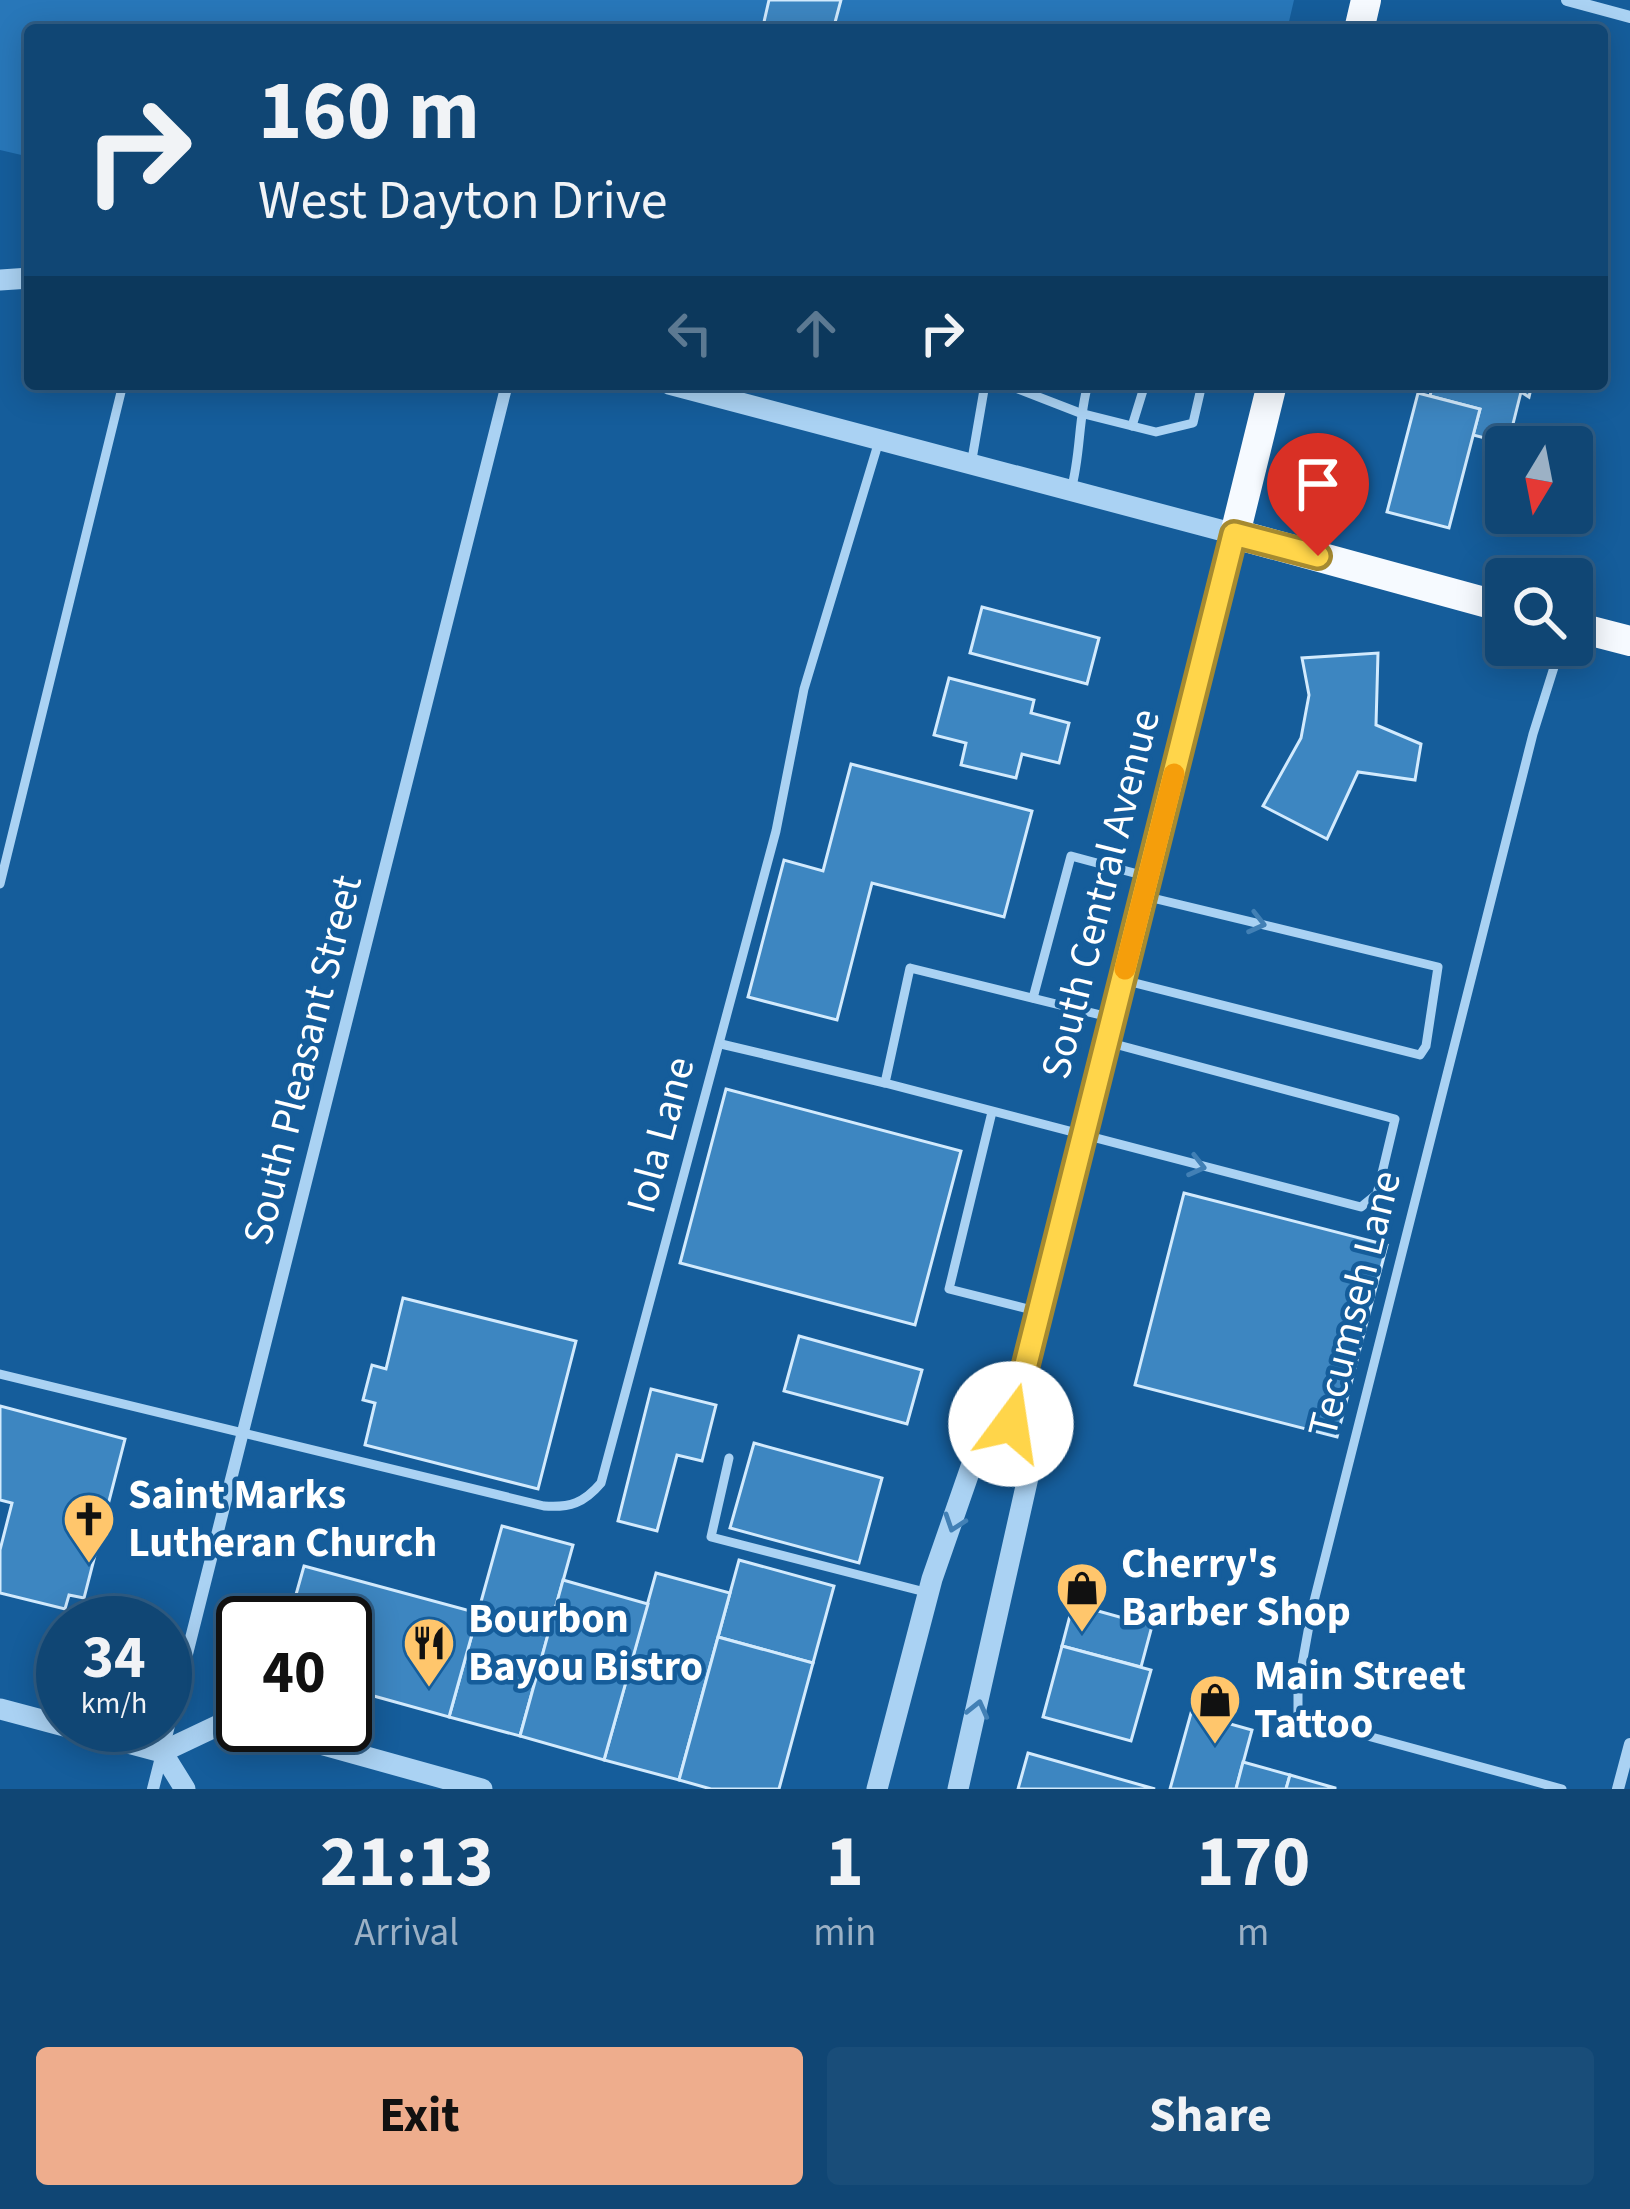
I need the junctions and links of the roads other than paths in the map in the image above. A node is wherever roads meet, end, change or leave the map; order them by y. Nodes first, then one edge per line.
1 (1567, 0) edge
2 (1630, 17) edge
3 (122, 390) edge
4 (505, 390) edge
5 (692, 390) edge
6 (984, 390) edge
7 (1021, 390) edge
8 (1086, 390) edge
9 (1143, 390) edge
10 (1201, 390) edge
11 (1270, 390) edge
12 (1080, 413) junction
13 (1132, 426) junction
14 (880, 440) junction
15 (971, 465) junction
16 (1070, 492) junction
17 (1234, 534) junction
18 (1485, 602) edge
19 (1593, 631) edge
20 (1630, 641) edge
21 (1554, 666) edge
22 (0, 884) edge
23 (1146, 886) junction
24 (1123, 980) junction
25 (1033, 998) junction
26 (1113, 1018) junction
27 (1107, 1042) junction
28 (721, 1044) junction
29 (885, 1083) junction
30 (992, 1112) junction
31 (1084, 1136) junction
32 (1040, 1312) junction
33 (0, 1374) edge
34 (1011, 1424) junction
35 (241, 1436) junction
36 (729, 1459) dead end
37 (929, 1593) junction
38 (192, 1632) edge
39 (0, 1709) edge
40 (36, 1719) edge
41 (1630, 1744) edge
42 (162, 1752) joint
43 (349, 1752) edge
44 (153, 1789) edge
45 (185, 1789) edge
46 (482, 1789) edge
47 (877, 1789) edge
48 (958, 1789) edge
49 (1562, 1789) edge
50 (1618, 1789) edge

1 - 2 street
3 - 22 lane
4 - 35 street, South Pleasant Street
5 - 14 street
6 - 15 lane
7 - 12 lane
8 - 12 lane
9 - 13 lane
10 - 13 lane
11 - 17 main road, South Central Avenue
12 - 13 lane
12 - 16 lane
14 - 15 street
14 - 28 lane, Iola Lane
15 - 16 street
16 - 17 street
17 - 18 main road
17 - 23 street, South Central Avenue
19 - 20 main road
21 - 49 lane, Tecumseh Lane
23 - 24 street, South Central Avenue
23 -> 24 lane
23 - 25 lane
24 - 26 street, South Central Avenue
25 - 26 lane
25 - 29 lane
26 - 27 street, South Central Avenue
27 - 31 street, South Central Avenue
31 -> 27 lane
28 - 29 lane
28 - 35 lane, Iola Lane
29 - 30 lane
30 - 31 lane
30 - 32 lane
31 - 32 street, South Central Avenue
32 - 34 street, South Central Avenue
33 - 35 lane, Iola Lane
34 -> 37 street, South Central Avenue
48 -> 34 street
35 - 38 street, South Pleasant Street
36 - 37 lane
37 - 47 street, South Central Avenue
39 - 40 street
41 - 50 street
42 - 44 street, South Pleasant Street
42 - 45 street
43 - 46 street

